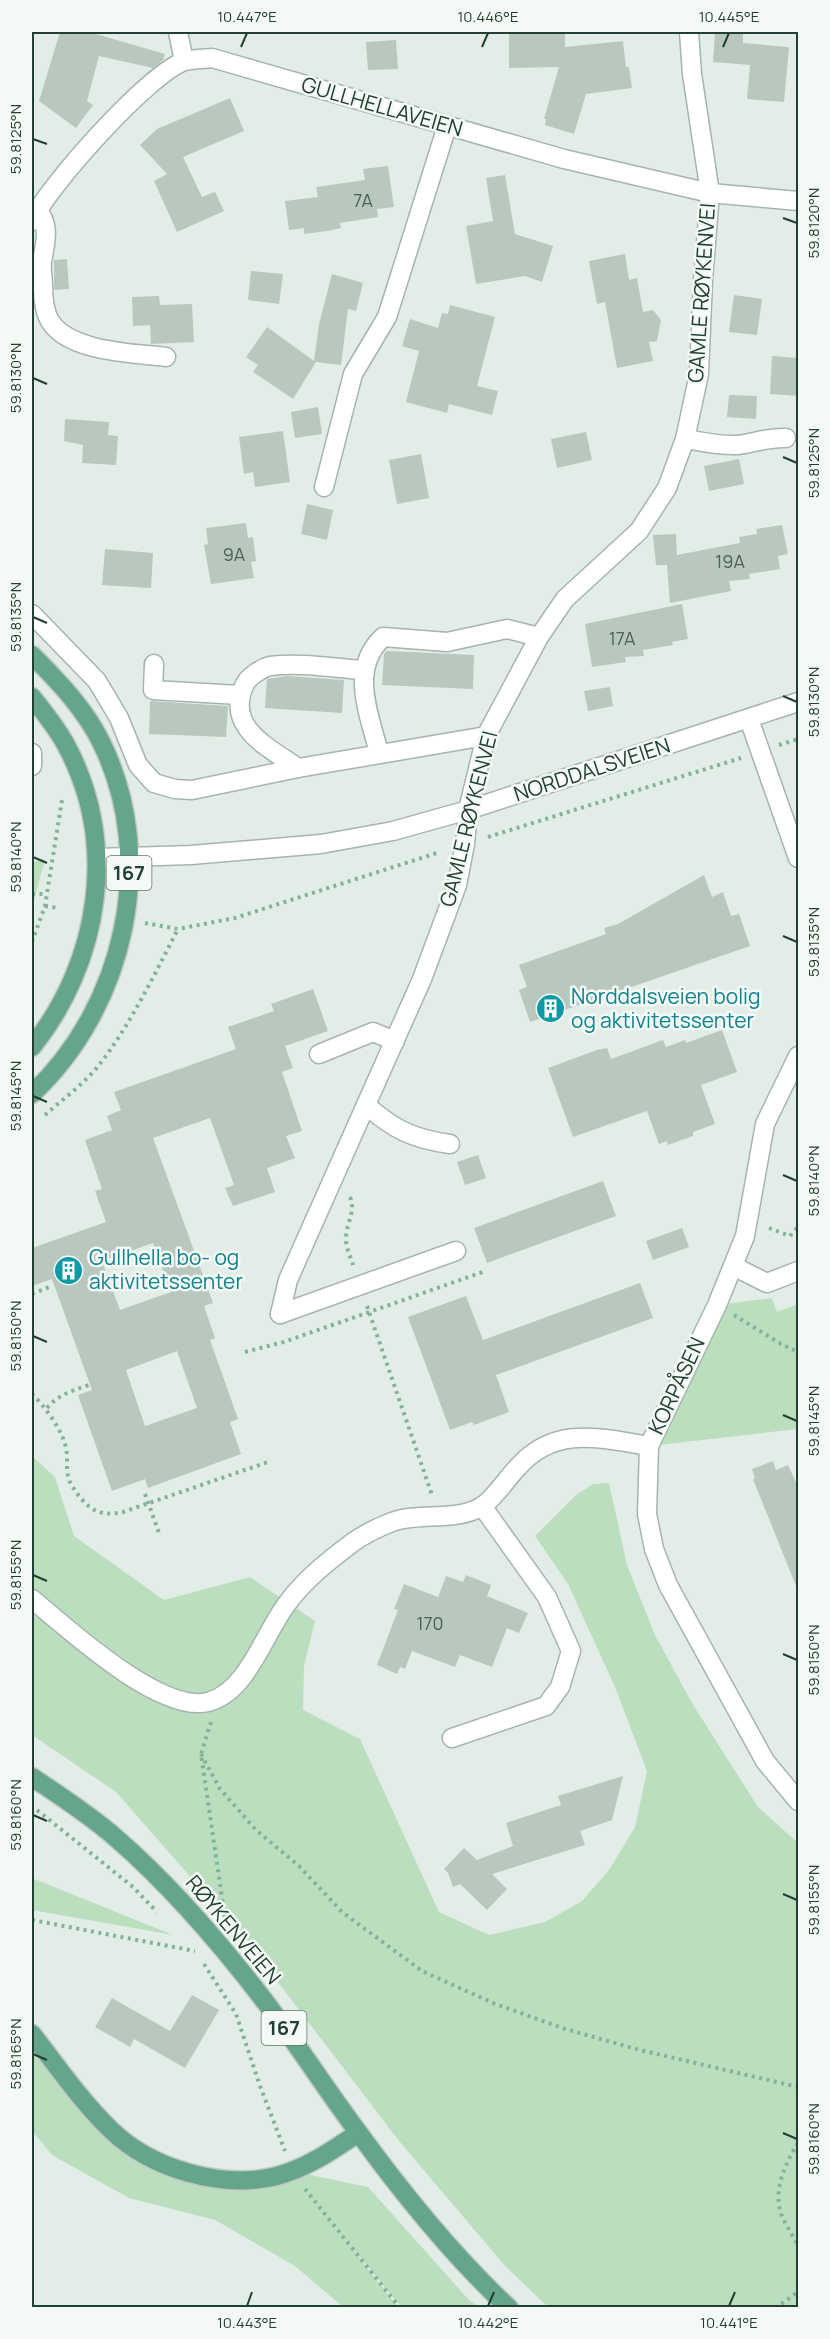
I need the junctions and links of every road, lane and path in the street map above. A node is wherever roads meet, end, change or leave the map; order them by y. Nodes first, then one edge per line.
1 (178, 32) edge
2 (689, 32) edge
3 (184, 61) junction
4 (447, 126) junction
5 (710, 193) junction
6 (798, 201) edge
7 (34, 216) edge
8 (166, 357) dead end
9 (786, 438) dead end
10 (685, 439) junction
11 (324, 487) dead end
12 (32, 614) edge
13 (539, 637) junction
14 (32, 655) edge
15 (154, 664) dead end
16 (363, 670) junction
17 (239, 695) junction
18 (32, 697) edge
19 (798, 702) edge
20 (749, 719) junction
21 (486, 736) junction
22 (32, 753) edge
23 (379, 753) junction
24 (32, 766) edge
25 (298, 768) junction
26 (63, 796) dead end
27 (468, 810) junction
28 (795, 838) edge
29 (130, 857) junction
30 (97, 858) junction
31 (798, 858) edge
32 (32, 894) edge
33 (47, 894) junction
34 (45, 906) junction
35 (58, 908) dead end
36 (178, 929) dead end
37 (32, 942) edge
38 (395, 1041) junction
39 (32, 1047) edge
40 (319, 1054) dead end
41 (798, 1056) edge
42 (32, 1094) edge
43 (366, 1105) junction
44 (45, 1115) dead end
45 (450, 1144) dead end
46 (331, 1182) junction
47 (798, 1227) edge
48 (767, 1228) dead end
49 (456, 1251) dead end
50 (733, 1266) junction
51 (798, 1271) edge
52 (483, 1272) dead end
53 (361, 1286) junction
54 (49, 1287) dead end
55 (32, 1294) edge
56 (369, 1311) junction
57 (734, 1315) dead end
58 (245, 1352) dead end
59 (798, 1352) edge
60 (89, 1385) dead end
61 (32, 1394) edge
62 (47, 1408) junction
63 (649, 1446) junction
64 (271, 1461) dead end
65 (145, 1494) dead end
66 (148, 1503) junction
67 (482, 1506) junction
68 (439, 1516) junction
69 (159, 1533) dead end
70 (32, 1599) edge
71 (452, 1738) dead end
72 (32, 1777) edge
73 (798, 1801) edge
74 (32, 1806) edge
75 (164, 1919) dead end
76 (225, 1919) dead end
77 (32, 1920) edge
78 (188, 1943) dead end
79 (196, 1951) junction
80 (236, 2014) dead end
81 (32, 2034) edge
82 (798, 2087) edge
83 (358, 2133) junction
84 (798, 2143) edge
85 (798, 2246) edge
86 (798, 2288) edge
87 (509, 2307) edge
88 (775, 2307) edge

1 - 3 street
2 - 5 street, GAMLE RØYKENVEI
3 - 4 street, GULLHELLAVEIEN
3 - 7 street, GULLHELLAVEIEN
4 - 5 street, GULLHELLAVEIEN
4 - 11 street
5 - 6 street, GULLHELLAVEIEN
5 - 10 street, GAMLE RØYKENVEI
7 - 8 street
9 - 10 street
10 - 13 street, GAMLE RØYKENVEI
12 - 25 street
13 - 16 street
13 - 21 street, GAMLE RØYKENVEI
14 - 29 main road, 167
15 - 17 street
16 - 17 street
16 - 23 street
17 - 25 street
18 - 30 main road, 167
19 - 20 street, NORDDALSVEIEN
20 - 27 street, NORDDALSVEIEN
20 - 28 street
21 - 23 street
21 - 27 street, GAMLE RØYKENVEI
22 - 24 street
23 - 25 street
26 - 33 path
27 - 29 street, NORDDALSVEIEN
27 - 38 street, GAMLE RØYKENVEI
28 - 31 street
29 - 30 street, NORDDALSVEIEN
29 - 42 main road, 167
30 - 39 main road, 167
32 - 33 path
33 - 34 path
34 - 35 path
34 - 37 path
36 - 44 path
38 - 40 street
38 - 43 street, GAMLE RØYKENVEI
41 - 50 street, KORPÅSEN
43 - 45 street
43 - 46 street, GAMLE RØYKENVEI
46 - 53 path
46 - 53 street, GAMLE RØYKENVEI
47 - 48 path
49 - 53 street
50 - 51 street
50 - 63 street, KORPÅSEN
52 - 56 path
53 - 56 path
54 - 55 path
56 - 58 path
56 - 68 path
57 - 59 path
60 - 62 path
61 - 62 path
62 - 66 path
63 - 67 street
63 - 73 street, KORPÅSEN
64 - 66 path
65 - 66 path
66 - 69 path
67 - 68 street
67 - 71 street
68 - 70 street
72 - 83 main road, RØYKENVEIEN / 167
74 - 75 path
76 - 82 path
77 - 79 path
78 - 79 path
79 - 80 path
81 - 83 main road
83 - 87 main road, RØYKENVEIEN / 167
84 - 85 path
86 - 88 path

